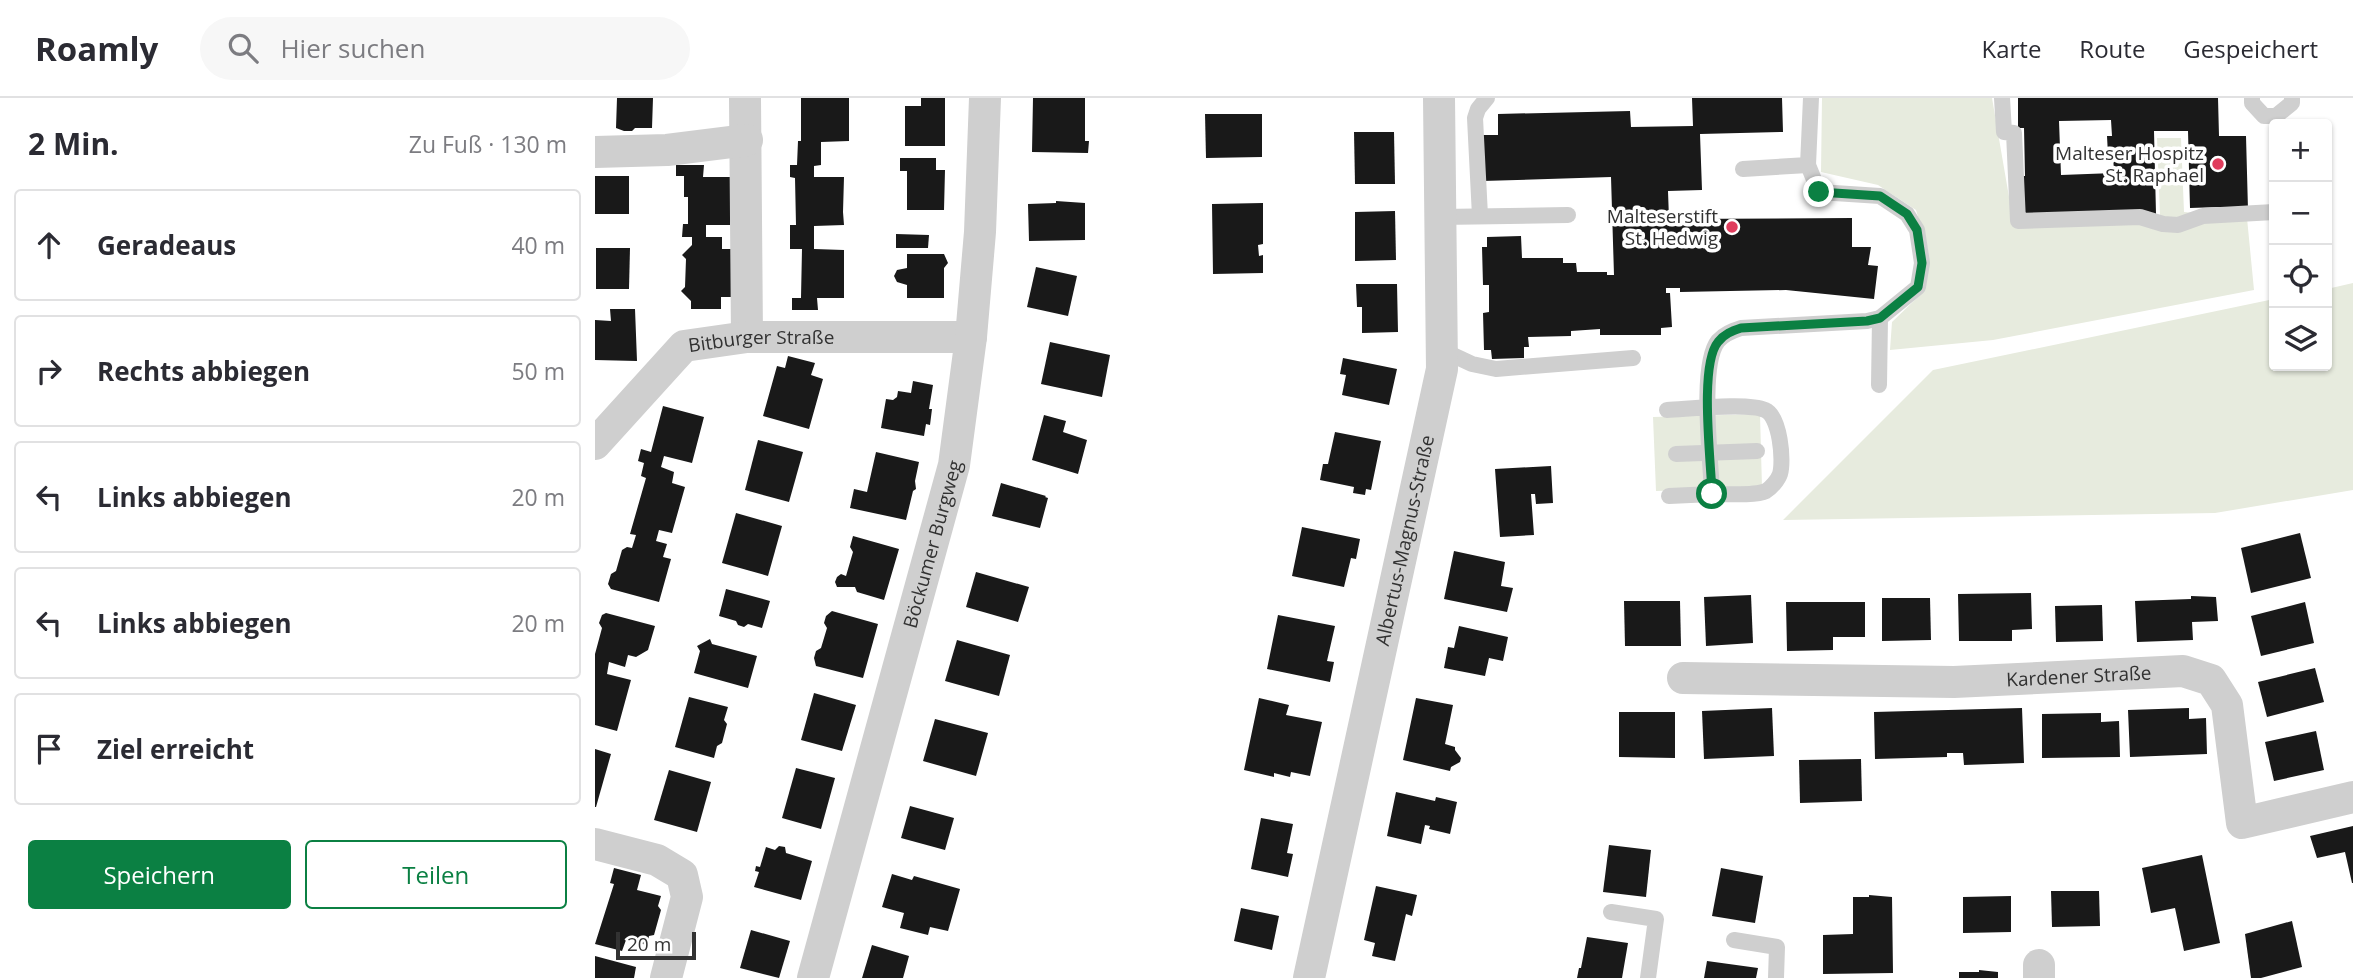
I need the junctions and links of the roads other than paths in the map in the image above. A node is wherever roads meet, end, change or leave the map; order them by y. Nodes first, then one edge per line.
1 (985, 98) edge
2 (1439, 98) edge
3 (1487, 98) edge
4 (1811, 98) edge
5 (2002, 98) edge
6 (2252, 98) edge
7 (2292, 98) edge
8 (745, 99) edge
9 (747, 140) junction
10 (595, 152) edge
11 (1808, 165) junction
12 (1743, 169) dead end
13 (2269, 212) edge
14 (1568, 215) dead end
15 (1480, 216) junction
16 (1440, 217) junction
17 (1880, 318) junction
18 (747, 337) junction
19 (971, 337) junction
20 (1442, 350) junction
21 (1633, 358) dead end
22 (1879, 385) dead end
23 (1709, 408) junction
24 (1668, 410) dead end
25 (595, 444) edge
26 (1757, 451) dead end
27 (1711, 453) junction
28 (1676, 454) dead end
29 (1712, 494) junction
30 (1669, 496) dead end
31 (1683, 678) dead end
32 (2353, 797) edge
33 (595, 844) edge
34 (1611, 912) dead end
35 (1734, 940) dead end
36 (666, 978) edge
37 (813, 978) edge
38 (1309, 978) edge
39 (1648, 978) edge
40 (1776, 978) edge

1 - 19 street, Böckumer Burgweg
2 - 16 street, Albertus-Magnus-Straße
3 - 15 lane
4 - 11 lane
5 - 13 lane
6 - 7 lane
8 - 9 street
9 - 10 street
9 - 18 street
11 - 12 lane
11 - 17 lane
14 - 15 lane
15 - 16 lane
16 - 20 street, Albertus-Magnus-Straße
17 - 22 lane
17 - 23 lane
18 - 19 street, Bitburger Straße
18 - 25 street, Bitburger Straße
19 - 37 street, Böckumer Burgweg
20 - 21 lane
20 - 38 street, Albertus-Magnus-Straße
23 - 24 lane
23 - 27 lane
23 - 29 lane
26 - 27 lane
27 - 28 lane
27 - 29 lane
29 - 30 lane
31 - 32 street, Kardener Straße
33 - 36 street
34 - 39 lane
35 - 40 lane

